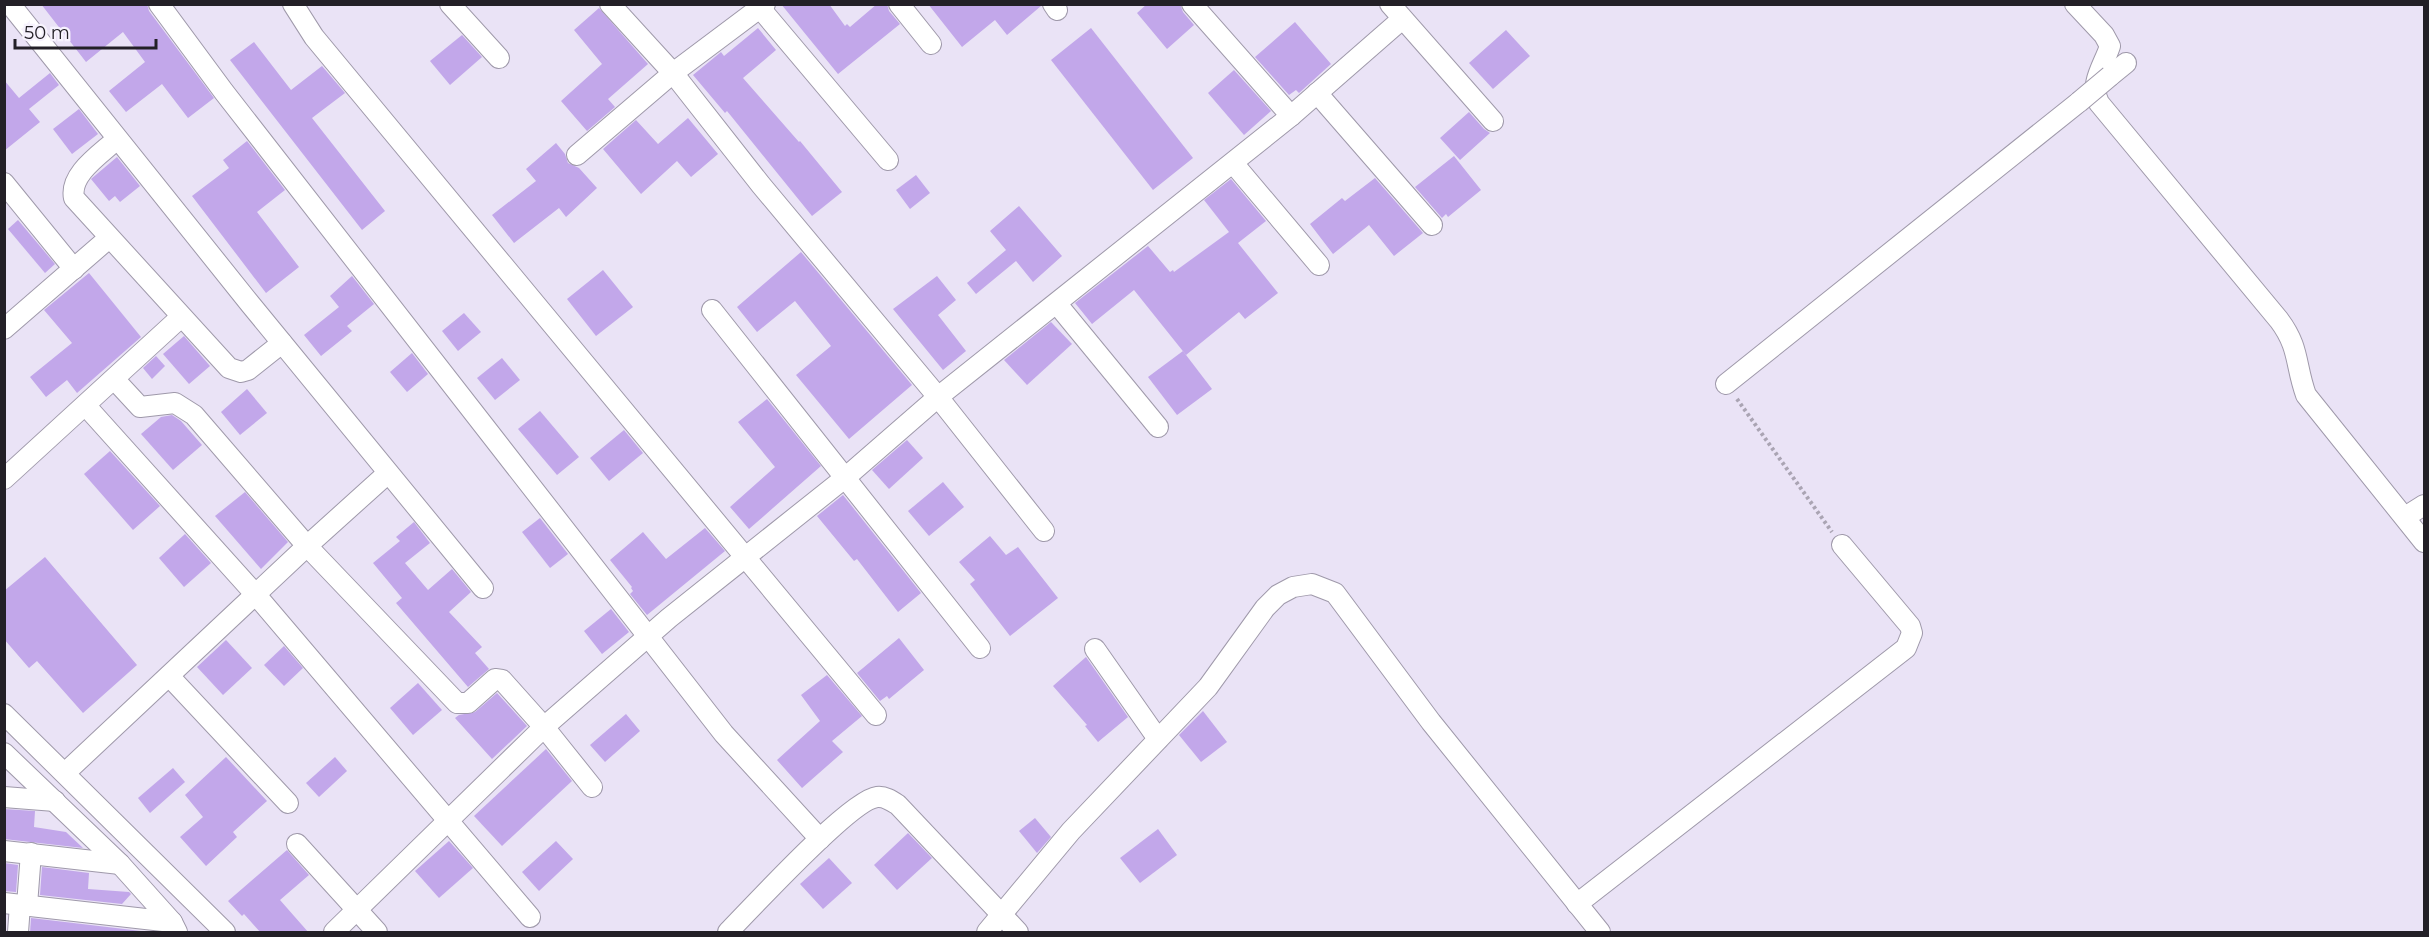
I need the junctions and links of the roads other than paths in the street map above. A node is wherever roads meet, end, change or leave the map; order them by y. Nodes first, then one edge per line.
1 (10, 4) edge
2 (159, 4) edge
3 (293, 4) edge
4 (450, 4) edge
5 (610, 4) edge
6 (899, 4) edge
7 (1192, 4) edge
8 (2075, 4) edge
9 (763, 6) edge
10 (1395, 12) edge
11 (931, 44) dead end
12 (499, 58) dead end
13 (2126, 63) dead end
14 (674, 73) junction
15 (1317, 93) junction
16 (1291, 116) junction
17 (1493, 121) dead end
18 (117, 139) junction
19 (577, 155) dead end
20 (888, 160) dead end
21 (1233, 163) junction
22 (4, 183) edge
23 (1432, 225) dead end
24 (109, 238) junction
25 (1318, 265) dead end
26 (74, 269) junction
27 (1057, 304) junction
28 (712, 310) dead end
29 (182, 317) junction
30 (4, 329) edge
31 (282, 343) junction
32 (115, 380) junction
33 (1726, 384) road end
34 (938, 397) junction
35 (86, 406) junction
36 (1158, 427) dead end
37 (388, 473) junction
38 (846, 477) junction
39 (4, 479) edge
40 (2424, 505) edge
41 (2405, 518) junction
42 (1044, 531) dead end
43 (2424, 542) edge
44 (1842, 545) road end
45 (307, 546) junction
46 (743, 557) junction
47 (483, 588) dead end
48 (256, 595) junction
49 (647, 638) junction
50 (981, 648) dead end
51 (1095, 649) dead end
52 (169, 676) junction
53 (4, 714) edge
54 (876, 715) dead end
55 (544, 727) junction
56 (1158, 739) junction
57 (4, 753) edge
58 (65, 773) junction
59 (592, 788) dead end
60 (4, 797) edge
61 (55, 801) junction
62 (288, 803) dead end
63 (450, 821) junction
64 (820, 839) junction
65 (297, 844) dead end
66 (4, 851) edge
67 (31, 853) junction
68 (120, 864) junction
69 (17, 904) edge
70 (1577, 904) junction
71 (358, 910) junction
72 (1001, 913) junction
73 (530, 916) dead end
74 (174, 927) edge
75 (223, 932) edge
76 (18, 933) edge
77 (334, 933) edge
78 (377, 933) edge
79 (728, 933) edge
80 (987, 933) edge
81 (1018, 933) edge
82 (1600, 933) edge

1 - 18 street
2 - 49 street
3 - 46 street
4 - 12 street
5 - 14 street
6 - 11 street
7 - 16 street
8 - 41 street
9 - 14 street
9 - 20 street
10 - 15 street
10 - 17 street
13 - 33 street, bridge
14 - 19 street
14 - 34 street
15 - 16 street
15 - 23 street
16 - 21 street
18 - 24 street
18 - 31 street
21 - 25 street
21 - 27 street
22 - 26 street
24 - 26 street
24 - 29 street
26 - 30 street
27 - 34 street
27 - 36 street
28 - 38 street
29 - 31 street
29 - 32 street
31 - 37 street
32 - 35 street
32 - 45 street
34 - 38 street
34 - 42 street
35 - 39 street
35 - 48 street
37 - 45 street
37 - 47 street
38 - 46 street
38 - 50 street
40 - 41 street
41 - 43 street
44 - 70 street
45 - 48 street
45 - 55 street
46 - 49 street
46 - 54 street
48 - 52 street
48 - 63 street
49 - 55 street
49 - 64 street
51 - 56 street
52 - 58 street
52 - 62 street
53 - 58 street
55 - 59 street
55 - 63 street
56 - 70 street
56 - 72 street
57 - 61 street
58 - 75 street
60 - 61 street
61 - 68 street
63 - 71 street
63 - 73 street
64 - 72 street
64 - 79 street
65 - 71 street
66 - 67 street
67 - 68 street
67 - 69 street
68 - 74 street
69 - 74 street
69 - 76 street
70 - 82 street
71 - 77 street
71 - 78 street
72 - 80 street
72 - 81 street

